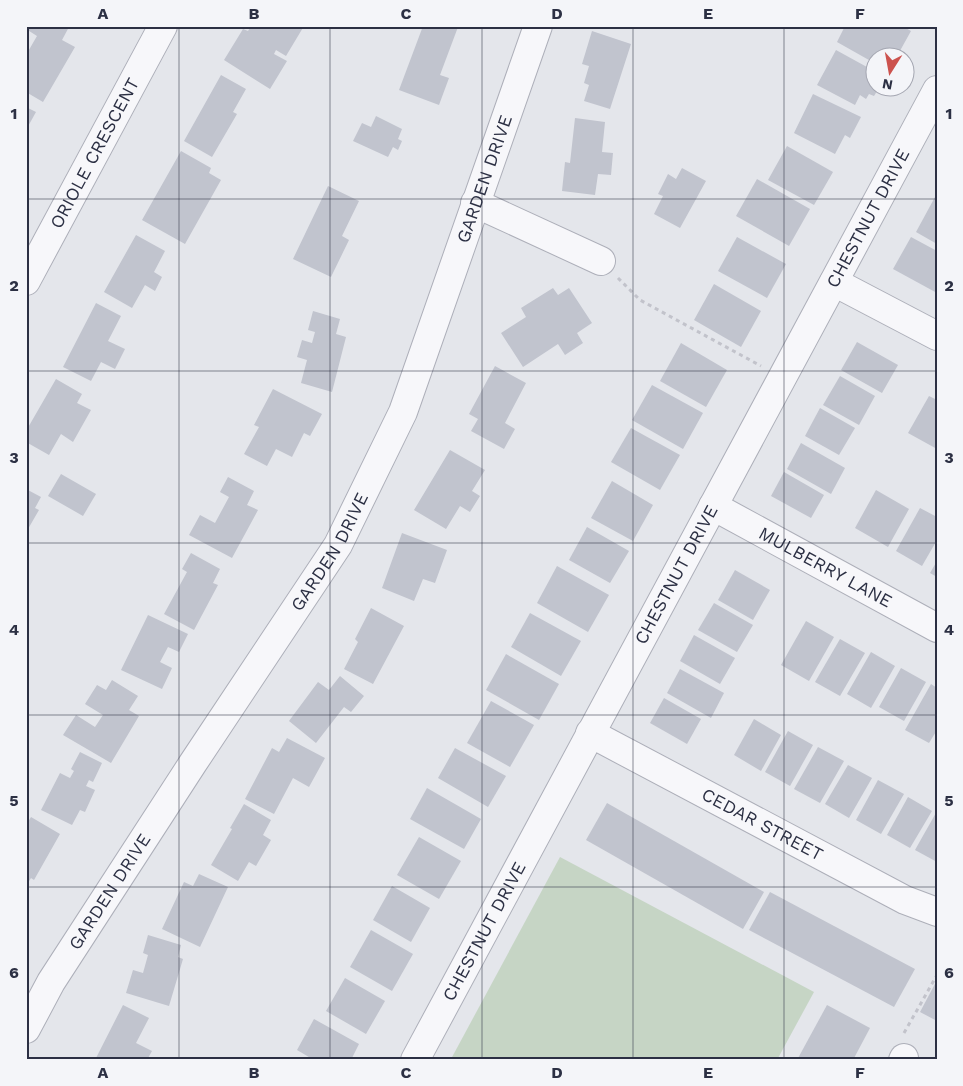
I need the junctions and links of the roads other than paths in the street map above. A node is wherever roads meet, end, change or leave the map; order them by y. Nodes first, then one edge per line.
1 (163, 26) edge
2 (538, 26) edge
3 (937, 90) edge
4 (475, 203) junction
5 (36, 241) edge
6 (601, 261) road end
7 (26, 281) edge
8 (834, 282) junction
9 (937, 336) edge
10 (713, 506) junction
11 (937, 628) edge
12 (590, 733) junction
13 (937, 912) edge
14 (26, 1029) edge
15 (415, 1060) edge

1 - 5 street, ORIOLE CRESCENT
2 - 4 street, GARDEN DRIVE
3 - 8 street, CHESTNUT DRIVE
4 - 6 street
4 - 14 street, GARDEN DRIVE
5 - 7 street, ORIOLE CRESCENT
8 - 9 street
8 - 10 street, CHESTNUT DRIVE
10 - 11 street, MULBERRY LANE
10 - 12 street, CHESTNUT DRIVE
12 - 13 street, CEDAR STREET
12 - 15 street, CHESTNUT DRIVE

